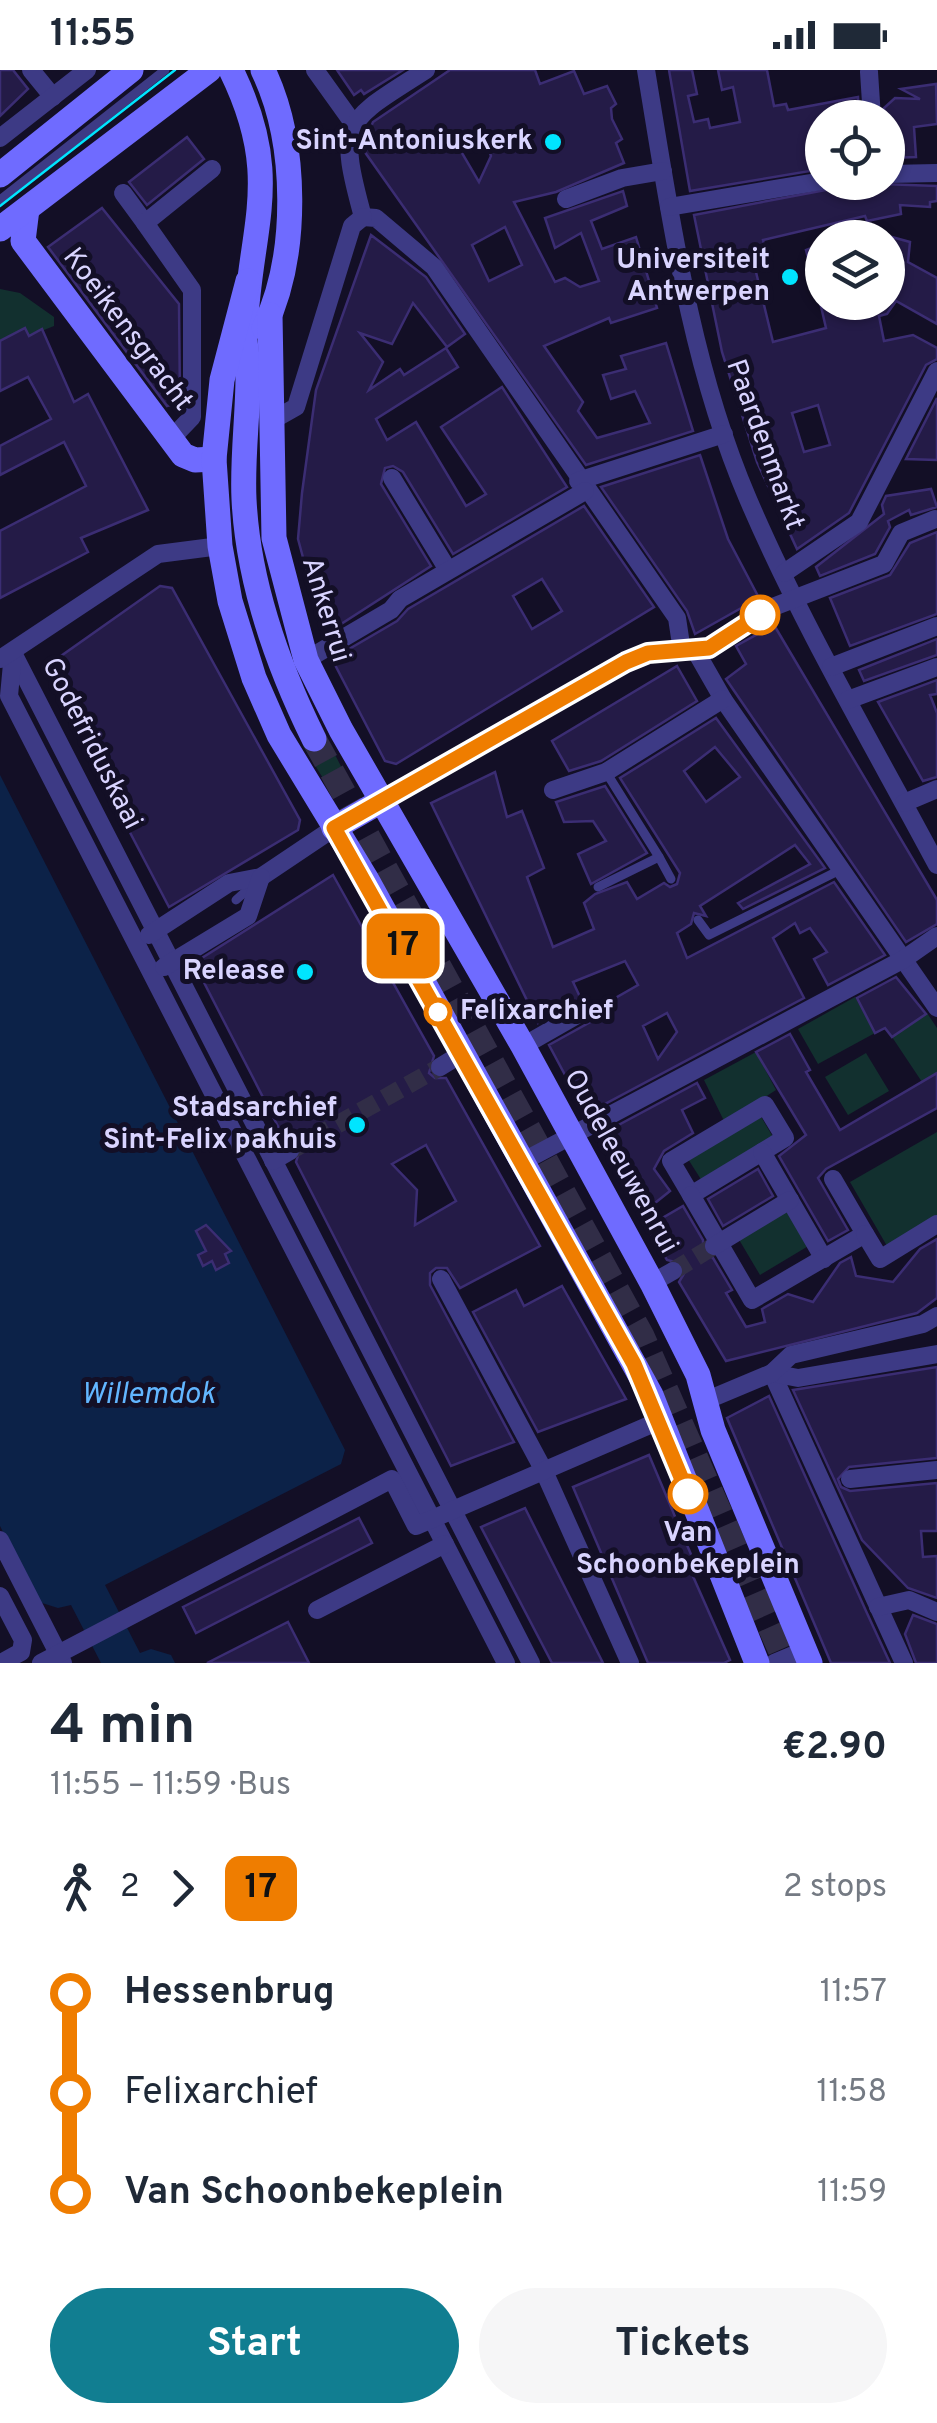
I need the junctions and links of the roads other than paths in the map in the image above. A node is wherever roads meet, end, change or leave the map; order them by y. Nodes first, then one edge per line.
1 (31, 70) edge
2 (87, 70) edge
3 (131, 70) edge
4 (165, 70) edge
5 (232, 70) edge
6 (263, 70) edge
7 (314, 70) edge
8 (426, 70) edge
9 (646, 70) edge
10 (870, 72) edge
11 (199, 77) edge
12 (52, 97) junction
13 (871, 100) edge
14 (249, 109) junction
15 (353, 123) junction
16 (0, 138) edge
17 (212, 168) dead end
18 (662, 172) junction
19 (905, 174) edge
20 (937, 174) edge
21 (0, 176) edge
22 (805, 184) edge
23 (123, 193) dead end
24 (566, 199) dead end
25 (0, 200) edge
26 (669, 207) junction
27 (27, 209) junction
28 (363, 216) junction
29 (145, 223) junction
30 (0, 229) edge
31 (248, 281) junction
32 (270, 315) junction
33 (248, 370) junction
34 (936, 376) edge
35 (273, 420) junction
36 (724, 434) junction
37 (171, 438) junction
38 (214, 459) junction
39 (392, 478) dead end
40 (582, 486) junction
41 (935, 520) edge
42 (220, 546) junction
43 (448, 570) junction
44 (784, 573) junction
45 (795, 598) junction
46 (937, 626) edge
47 (688, 651) junction
48 (6, 656) edge
49 (306, 660) junction
50 (831, 667) junction
51 (937, 667) edge
52 (4, 698) edge
53 (723, 699) junction
54 (848, 700) junction
55 (314, 739) tunnel mouth
56 (609, 778) junction
57 (937, 789) edge
58 (553, 790) dead end
59 (383, 800) junction
60 (904, 802) junction
61 (334, 828) junction
62 (659, 857) junction
63 (937, 865) edge
64 (842, 869) junction
65 (261, 877) junction
66 (670, 879) dead end
67 (598, 887) dead end
68 (236, 900) dead end
69 (698, 920) dead end
70 (156, 930) junction
71 (937, 936) edge
72 (135, 943) junction
73 (904, 959) junction
74 (172, 962) junction
75 (152, 974) junction
76 (937, 1008) edge
77 (586, 1010) dead end
78 (522, 1046) junction
79 (571, 1135) junction
80 (290, 1151) tunnel mouth
81 (762, 1152) junction
82 (273, 1160) junction
83 (520, 1163) junction
84 (833, 1180) dead end
85 (691, 1195) junction
86 (790, 1200) junction
87 (937, 1224) edge
88 (865, 1234) junction
89 (716, 1245) junction
90 (824, 1259) junction
91 (441, 1279) dead end
92 (937, 1316) edge
93 (937, 1354) edge
94 (772, 1373) junction
95 (705, 1401) junction
96 (659, 1421) junction
97 (542, 1470) junction
98 (937, 1470) edge
99 (836, 1484) junction
100 (452, 1508) junction
101 (432, 1518) junction
102 (0, 1540) edge
103 (445, 1544) junction
104 (0, 1596) edge
105 (878, 1607) junction
106 (316, 1610) dead end
107 (937, 1612) edge
108 (808, 1656) edge
109 (54, 1660) edge
110 (1, 1663) edge
111 (506, 1663) edge
112 (531, 1663) edge
113 (630, 1663) edge
114 (757, 1663) edge
115 (774, 1663) edge
116 (904, 1663) edge

1 - 12 street
2 - 12 street
3 - 21 street
4 - 25 lane
5 - 14 street, Ankerrui
6 - 32 street, Ankerrui
7 - 15 street
8 - 15 street
9 - 18 street, Paardenmarkt
10 - 13 street
11 - 14 street
11 - 27 street
12 - 16 street
14 - 31 street, Ankerrui
15 - 28 street
17 - 29 street
18 - 24 street
18 - 26 street, Paardenmarkt
19 - 20 street
22 - 26 street
23 - 29 street
26 - 36 street, Paardenmarkt
27 - 30 street
27 - 37 street, Koeikensgracht
28 - 35 street
28 - 40 street
29 - 37 street
31 - 33 street, Ankerrui
31 - 38 street
32 - 33 street, Ankerrui
32 - 35 street, Ankerrui
33 - 55 street, Ankerrui
34 - 44 street
35 - 49 street, Ankerrui
36 - 40 street
36 - 44 street, Paardenmarkt
37 - 38 street, Koeikensgracht
38 - 42 street
39 - 43 street
40 - 43 street
40 - 47 street
41 - 45 street
42 - 48 street
42 - 61 street
43 - 49 street
44 - 45 street, Paardenmarkt
45 - 47 street
45 - 50 street, Paardenmarkt
46 - 50 street
47 - 53 street
47 - 59 street
48 - 52 street, Godefriduskaai
48 - 70 street, Godefriduskaai
49 - 59 street, Ankerrui
50 - 54 street, Paardenmarkt
51 - 54 street
52 - 72 street, Godefriduskaai
53 - 56 street
53 - 64 street
54 - 60 street, Paardenmarkt
56 - 58 street
56 - 62 lane
57 - 60 street
59 - 61 street
59 - 78 street, Oudeleeuwenrui
60 - 63 street, Paardenmarkt
61 - 65 street
61 - 83 street
62 - 66 lane
62 - 67 lane
64 - 69 lane
64 - 73 street
65 - 68 lane
65 - 70 street
65 - 74 street
70 - 72 street
70 - 74 street, Godefriduskaai
71 - 73 street
72 - 75 street, Godefriduskaai
73 - 76 street
73 - 79 street
74 - 75 street
74 - 82 street, Godefriduskaai
75 - 101 street, Godefriduskaai
77 - 78 street
78 - 79 street, Oudeleeuwenrui
79 - 83 street
79 - 95 street, Oudeleeuwenrui
80 - 82 street
81 - 85 street
81 - 85 street
81 - 86 street
82 - 100 street, Godefriduskaai
83 - 96 street
84 - 88 street
85 - 89 street
86 - 89 street
86 - 90 street
87 - 88 street
88 - 90 street
89 - 90 street
91 - 97 street
92 - 94 street
93 - 94 street
94 - 95 street
94 - 99 street
95 - 108 street, Oudeleeuwenrui
96 - 97 street
96 - 114 street
97 - 100 street
97 - 113 street
98 - 99 street
99 - 105 street
100 - 101 street
100 - 112 street, Godefriduskaai
101 - 103 street, Godefriduskaai
101 - 109 street
102 - 109 street
103 - 106 street
103 - 111 street, Godefriduskaai
104 - 110 street
105 - 107 street
105 - 116 street
108 - 115 street

